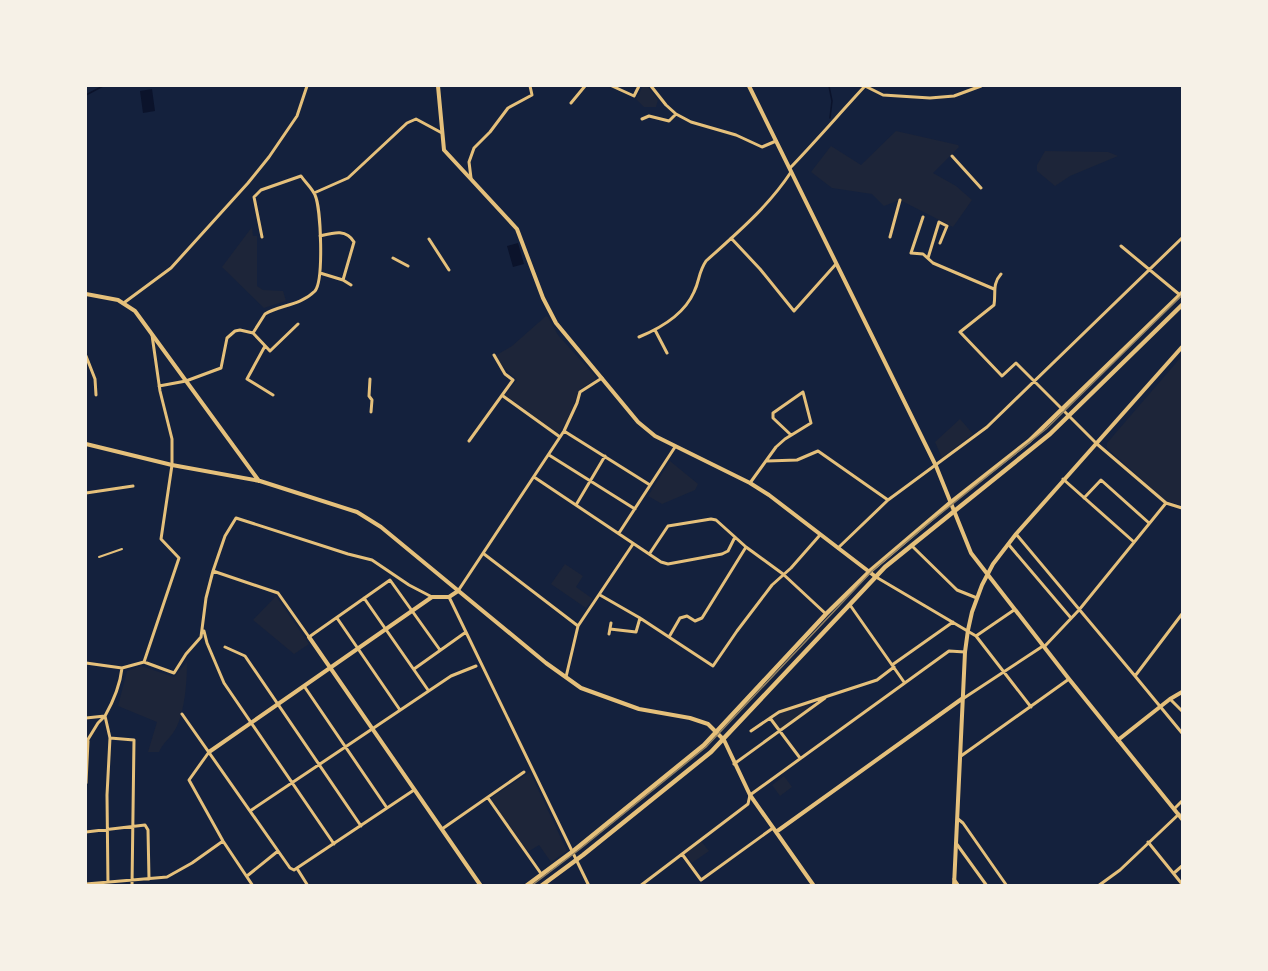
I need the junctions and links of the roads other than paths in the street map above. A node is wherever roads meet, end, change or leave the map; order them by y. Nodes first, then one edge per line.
1 (307, 86) edge
2 (438, 86) edge
3 (530, 86) edge
4 (585, 86) edge
5 (612, 86) edge
6 (639, 86) edge
7 (651, 86) edge
8 (749, 86) edge
9 (865, 86) edge
10 (981, 86) edge
11 (571, 103) dead end
12 (676, 114) junction
13 (642, 119) dead end
14 (442, 134) junction
15 (776, 141) junction
16 (952, 156) dead end
17 (790, 170) junction
18 (471, 179) junction
19 (981, 188) dead end
20 (314, 193) junction
21 (900, 200) dead end
22 (923, 217) dead end
23 (320, 236) junction
24 (262, 237) dead end
25 (890, 237) dead end
26 (730, 238) junction
27 (1182, 238) edge
28 (429, 239) dead end
29 (940, 243) dead end
30 (1120, 246) dead end
31 (393, 258) dead end
32 (928, 258) junction
33 (836, 264) junction
34 (408, 266) dead end
35 (449, 270) dead end
36 (1149, 270) junction
37 (320, 273) junction
38 (1001, 274) dead end
39 (343, 280) junction
40 (351, 285) dead end
41 (994, 289) junction
42 (86, 294) edge
43 (1181, 294) edge
44 (125, 302) junction
45 (1182, 305) edge
46 (298, 324) dead end
47 (655, 330) junction
48 (152, 332) junction
49 (253, 333) junction
50 (639, 337) dead end
51 (265, 346) junction
52 (1182, 347) edge
53 (667, 353) dead end
54 (494, 355) dead end
55 (86, 356) edge
56 (602, 378) junction
57 (370, 379) dead end
58 (186, 381) junction
59 (1035, 382) junction
60 (159, 386) junction
61 (96, 395) dead end
62 (273, 395) dead end
63 (502, 396) junction
64 (1063, 410) junction
65 (371, 412) dead end
66 (1069, 416) junction
67 (564, 431) junction
68 (791, 435) junction
69 (560, 437) junction
70 (469, 441) dead end
71 (86, 444) edge
72 (1097, 444) junction
73 (675, 447) junction
74 (549, 455) junction
75 (605, 456) junction
76 (767, 461) junction
77 (172, 465) junction
78 (936, 466) junction
79 (534, 477) junction
80 (1064, 479) junction
81 (260, 481) junction
82 (591, 481) junction
83 (750, 483) junction
84 (650, 485) junction
85 (133, 486) dead end
86 (86, 493) edge
87 (1084, 498) junction
88 (888, 500) junction
89 (950, 502) junction
90 (1166, 503) junction
91 (576, 505) junction
92 (1182, 508) edge
93 (635, 509) junction
94 (954, 512) junction
95 (1149, 523) junction
96 (619, 533) junction
97 (1017, 534) junction
98 (820, 535) junction
99 (735, 537) junction
100 (1134, 542) junction
101 (633, 544) junction
102 (1009, 545) junction
103 (912, 546) junction
104 (746, 548) junction
105 (838, 548) junction
106 (122, 549) dead end
107 (650, 553) junction
108 (484, 554) junction
109 (99, 557) dead end
110 (213, 571) junction
111 (870, 571) junction
112 (783, 573) junction
113 (987, 576) junction
114 (876, 577) junction
115 (458, 591) junction
116 (600, 595) junction
117 (432, 597) junction
118 (449, 597) junction
119 (364, 598) junction
120 (976, 598) junction
121 (850, 605) junction
122 (1014, 610) junction
123 (1079, 610) junction
124 (412, 611) junction
125 (826, 614) junction
126 (1182, 614) edge
127 (337, 618) junction
128 (640, 618) junction
129 (1071, 618) junction
130 (953, 622) junction
131 (611, 623) dead end
132 (578, 626) junction
133 (204, 629) junction
134 (386, 629) junction
135 (610, 629) junction
136 (968, 630) junction
137 (466, 632) junction
138 (609, 634) dead end
139 (976, 636) junction
140 (309, 637) junction
141 (669, 637) junction
142 (225, 647) dead end
143 (1043, 647) junction
144 (358, 648) junction
145 (440, 650) junction
146 (965, 652) junction
147 (144, 662) junction
148 (86, 663) edge
149 (476, 666) dead end
150 (893, 666) junction
151 (122, 668) junction
152 (330, 668) junction
153 (414, 669) junction
154 (1002, 672) junction
155 (1136, 676) junction
156 (565, 678) junction
157 (1069, 680) junction
158 (904, 682) junction
159 (304, 686) junction
160 (428, 690) junction
161 (1182, 692) edge
162 (828, 696) junction
163 (964, 698) junction
164 (1170, 699) junction
165 (278, 704) junction
166 (1031, 707) junction
167 (1160, 707) junction
168 (400, 710) junction
169 (1182, 711) edge
170 (182, 714) dead end
171 (105, 716) junction
172 (86, 717) edge
173 (770, 718) junction
174 (251, 723) junction
175 (372, 729) junction
176 (751, 731) dead end
177 (779, 731) junction
178 (717, 732) junction
179 (1182, 733) edge
180 (110, 738) junction
181 (724, 740) junction
182 (1118, 740) junction
183 (87, 742) edge
184 (345, 747) junction
185 (209, 752) junction
186 (959, 757) junction
187 (800, 758) junction
188 (319, 764) junction
189 (734, 764) junction
190 (524, 772) dead end
191 (86, 783) edge
192 (292, 783) junction
193 (414, 790) junction
194 (750, 795) junction
195 (488, 798) junction
196 (1182, 801) edge
197 (387, 808) junction
198 (1174, 809) junction
199 (250, 811) junction
200 (1179, 814) junction
201 (956, 818) junction
202 (1182, 819) edge
203 (132, 826) junction
204 (361, 826) junction
205 (108, 829) junction
206 (442, 829) junction
207 (775, 830) junction
208 (86, 832) edge
209 (223, 841) junction
210 (956, 842) junction
211 (1148, 842) junction
212 (334, 844) junction
213 (278, 851) junction
214 (572, 852) junction
215 (682, 854) junction
216 (576, 859) junction
217 (1182, 866) edge
218 (298, 870) junction
219 (1174, 873) junction
220 (542, 875) junction
221 (247, 876) junction
222 (149, 879) junction
223 (954, 879) junction
224 (132, 883) edge
225 (86, 884) edge
226 (108, 884) edge
227 (1182, 884) edge
228 (254, 885) edge
229 (308, 885) edge
230 (481, 885) edge
231 (526, 885) edge
232 (541, 885) edge
233 (589, 885) edge
234 (640, 885) edge
235 (814, 885) edge
236 (954, 885) edge
237 (959, 885) edge
238 (987, 885) edge
239 (1007, 885) edge
240 (1098, 885) edge

1 - 44 street
2 - 14 street
3 - 18 street
4 - 11 street
5 - 6 street
7 - 12 street
8 - 15 street
9 - 10 street
9 - 17 street
12 - 13 street
12 - 15 street
14 - 18 street
14 - 20 street
15 - 17 street
16 - 19 street
17 - 26 street
17 - 33 street
18 - 56 street
20 - 23 street
20 - 24 street
21 - 25 street
22 - 32 street
23 - 37 street
23 - 39 street
26 - 33 street
26 - 47 street
27 - 36 street
28 - 35 street
29 - 32 street
30 - 36 street
31 - 34 street
32 - 41 street
33 - 78 street
36 - 43 street
36 - 59 street
37 - 39 street
37 - 49 street
38 - 41 street
39 - 40 street
41 - 59 street
42 - 44 street
43 - 64 highway
44 - 48 street
45 - 66 highway
46 - 51 street
47 - 50 street
47 - 53 street
48 - 58 street
48 - 60 street
49 - 51 street
49 - 58 street
51 - 62 street
52 - 72 street
54 - 63 street
55 - 61 street
56 - 67 street
56 - 73 street
57 - 65 street
58 - 60 street
58 - 81 street
59 - 64 street
59 - 78 street
60 - 77 street
63 - 69 street
63 - 70 street
64 - 66 street
64 - 89 highway
66 - 72 street
66 - 94 highway
67 - 69 street
67 - 75 street
68 - 68 street
68 - 76 street
69 - 74 street
71 - 77 street
72 - 80 street
72 - 90 street
73 - 83 street
73 - 84 street
74 - 79 street
74 - 82 street
75 - 82 street
75 - 84 street
76 - 83 street
76 - 88 street
77 - 81 street
77 - 147 street
78 - 88 street
78 - 89 street
79 - 91 street
79 - 108 street
80 - 87 street
80 - 97 street
81 - 115 street
82 - 91 street
82 - 93 street
83 - 98 street
84 - 93 street
85 - 86 street
87 - 95 street
87 - 100 street
88 - 105 street
89 - 94 street
89 - 111 highway
90 - 92 street
90 - 95 street
91 - 96 street
93 - 96 street
94 - 103 highway
94 - 113 street
95 - 100 street
96 - 101 street
97 - 102 street
97 - 123 street
98 - 105 street
98 - 112 street
99 - 104 street
99 - 107 street
99 - 107 street
100 - 123 street
101 - 107 street
101 - 116 street
102 - 113 street
102 - 129 street
103 - 114 highway
103 - 120 street
104 - 112 street
104 - 141 street
105 - 111 street
106 - 109 street
108 - 115 street
108 - 132 street
110 - 117 street
110 - 133 street
110 - 140 street
111 - 114 street
111 - 125 highway
112 - 125 street
112 - 141 street
113 - 120 street
113 - 122 street
114 - 121 highway
114 - 130 street
115 - 118 street
115 - 156 street
116 - 128 street
116 - 132 street
117 - 118 street
117 - 124 street
118 - 137 street
119 - 124 street
119 - 127 street
119 - 134 street
120 - 136 street
121 - 150 street
121 - 181 highway
122 - 139 street
122 - 143 street
123 - 129 street
123 - 155 street
124 - 134 street
124 - 145 street
125 - 178 highway
126 - 155 street
127 - 140 street
127 - 144 street
128 - 135 street
128 - 141 street
129 - 143 street
130 - 136 street
130 - 150 street
131 - 135 street
132 - 156 street
133 - 147 street
133 - 174 street
134 - 144 street
134 - 153 street
135 - 138 street
136 - 139 street
136 - 146 street
137 - 145 street
137 - 214 street
139 - 154 street
140 - 152 street
142 - 165 street
143 - 154 street
143 - 157 street
144 - 152 street
144 - 168 street
145 - 153 street
146 - 158 street
146 - 163 street
147 - 151 street
148 - 151 street
149 - 160 street
150 - 158 street
150 - 162 street
151 - 171 street
152 - 159 street
152 - 175 street
153 - 160 street
154 - 163 street
154 - 166 street
155 - 167 street
156 - 178 street
157 - 166 street
157 - 182 street
158 - 187 street
159 - 165 street
159 - 184 street
160 - 168 street
161 - 164 street
162 - 173 street
162 - 177 street
163 - 186 street
163 - 207 street
164 - 167 street
164 - 169 street
165 - 174 street
165 - 188 street
166 - 186 street
167 - 179 street
167 - 182 street
168 - 175 street
170 - 185 street
171 - 172 street
171 - 180 street
171 - 183 street
173 - 176 street
173 - 177 street
174 - 185 street
174 - 192 street
175 - 184 street
175 - 193 street
177 - 187 street
177 - 189 street
178 - 181 street
178 - 214 highway
180 - 203 street
180 - 205 street
181 - 189 street
181 - 216 highway
182 - 198 street
183 - 191 street
184 - 188 street
184 - 197 street
185 - 199 street
185 - 209 street
186 - 201 street
187 - 194 street
188 - 192 street
188 - 204 street
189 - 194 street
190 - 195 street
192 - 199 street
192 - 212 street
193 - 197 street
193 - 206 street
194 - 207 street
194 - 215 street
195 - 206 street
195 - 220 street
196 - 198 street
197 - 204 street
198 - 200 street
199 - 213 street
200 - 202 street
200 - 211 street
201 - 210 street
201 - 239 street
203 - 205 street
203 - 222 street
203 - 224 street
204 - 212 street
205 - 208 street
205 - 226 street
206 - 230 street
207 - 215 street
207 - 235 street
209 - 221 street
209 - 222 street
210 - 223 street
210 - 238 street
211 - 219 street
211 - 240 street
212 - 218 street
213 - 218 street
213 - 221 street
214 - 216 street
214 - 220 highway
215 - 234 street
216 - 232 highway
216 - 233 street
217 - 219 street
218 - 229 street
219 - 227 street
220 - 231 highway
221 - 228 street
222 - 224 street
223 - 236 street
223 - 237 street
224 - 226 street
225 - 226 street

